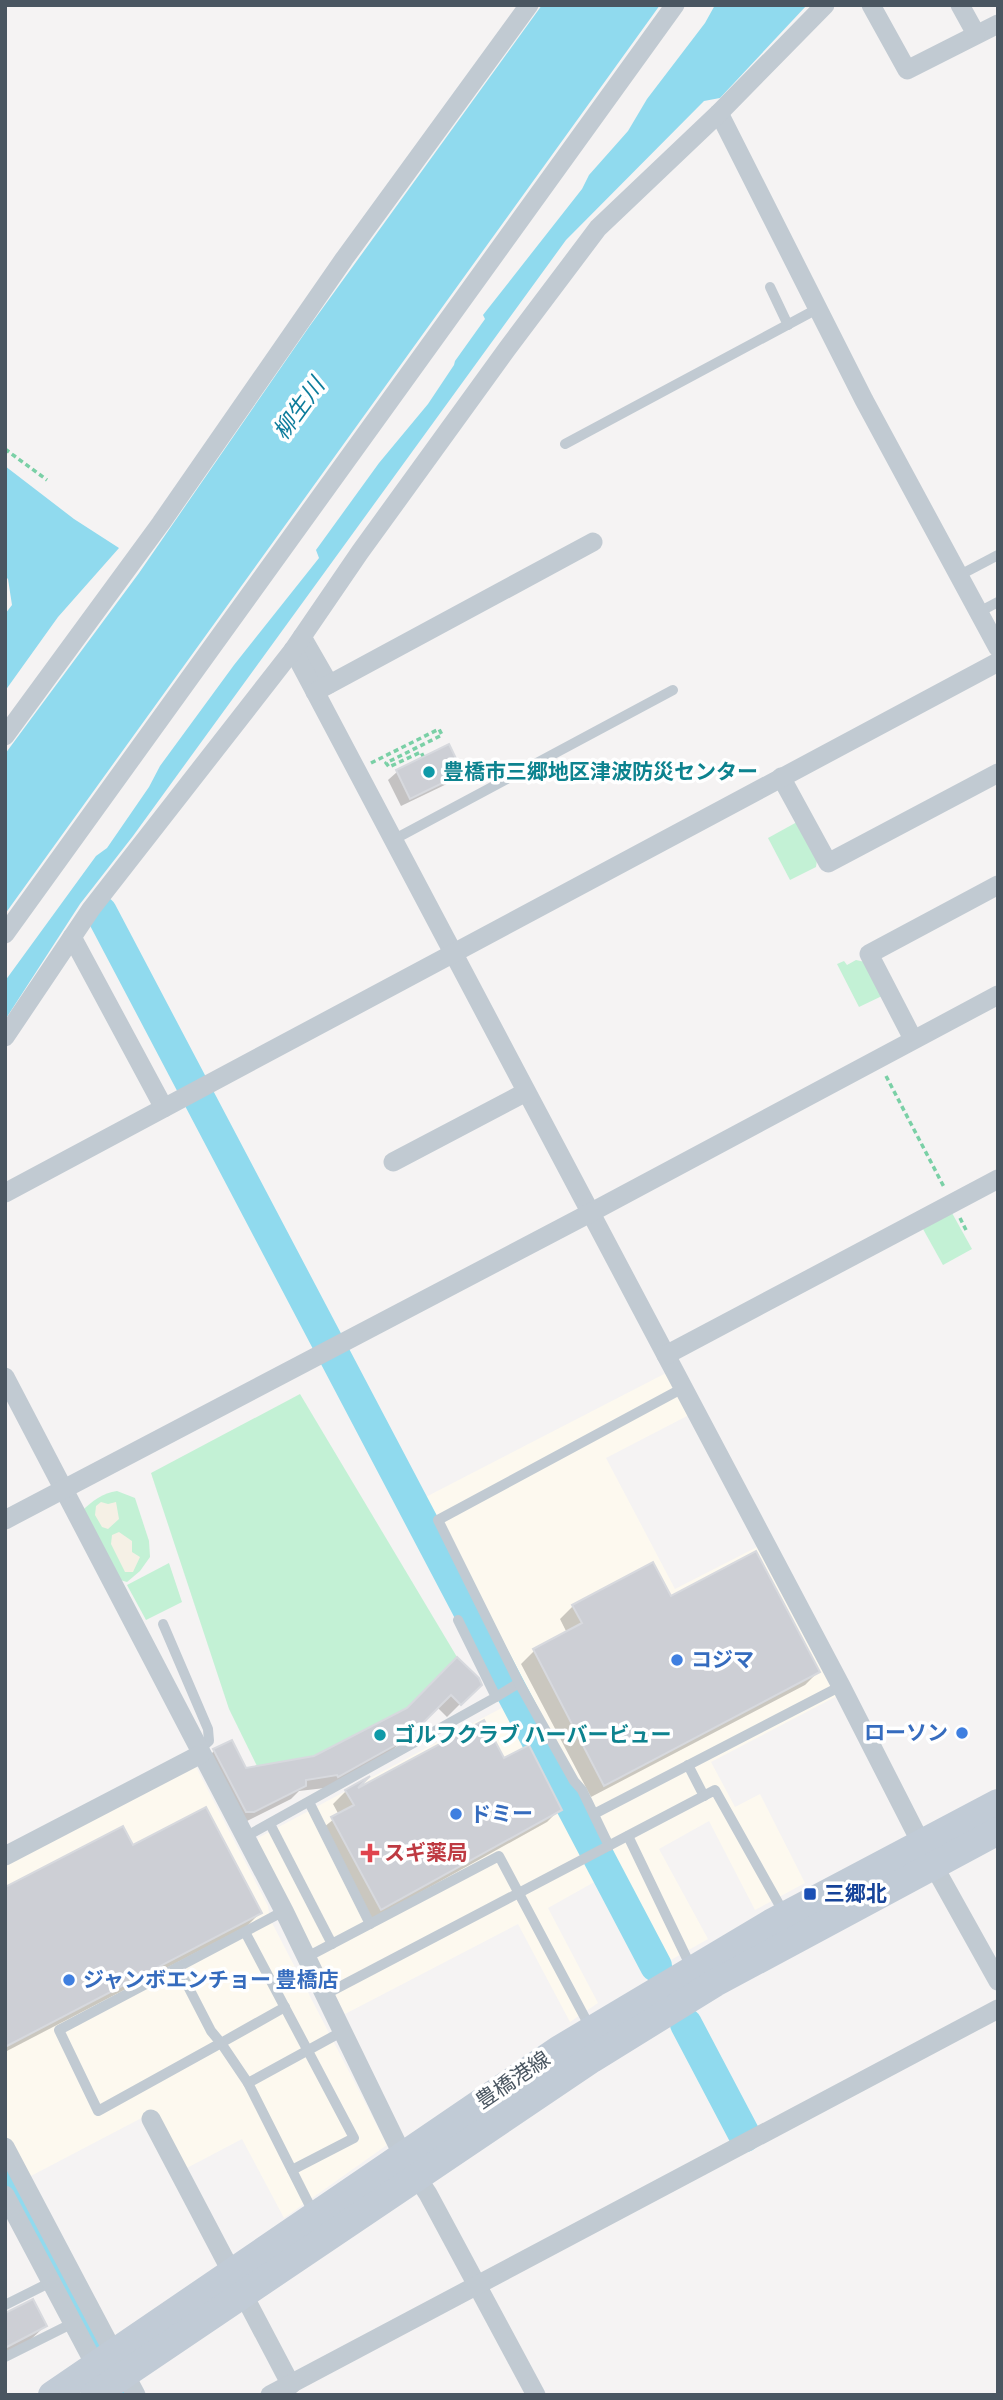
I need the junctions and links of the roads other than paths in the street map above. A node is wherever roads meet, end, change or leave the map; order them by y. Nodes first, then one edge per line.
1 (529, 5) edge
2 (675, 5) edge
3 (825, 5) edge
4 (871, 5) edge
5 (960, 5) edge
6 (998, 23) edge
7 (976, 34) junction
8 (719, 113) junction
9 (770, 287) dead end
10 (817, 309) junction
11 (788, 325) junction
12 (565, 444) dead end
13 (593, 542) dead end
14 (998, 555) edge
15 (960, 575) junction
16 (998, 602) edge
17 (979, 612) junction
18 (298, 644) junction
19 (998, 648) edge
20 (998, 662) edge
21 (322, 688) junction
22 (673, 690) dead end
23 (5, 736) edge
24 (998, 773) edge
25 (781, 777) junction
26 (393, 841) junction
27 (998, 885) edge
28 (5, 934) edge
29 (72, 937) junction
30 (453, 954) junction
31 (998, 995) edge
32 (5, 1037) edge
33 (913, 1039) junction
34 (526, 1092) junction
35 (164, 1108) junction
36 (393, 1162) dead end
37 (998, 1179) edge
38 (5, 1193) edge
39 (590, 1213) junction
40 (666, 1355) junction
41 (5, 1377) edge
42 (683, 1388) junction
43 (63, 1489) junction
44 (5, 1520) edge
45 (458, 1620) dead end
46 (163, 1624) dead end
47 (841, 1686) junction
48 (509, 1690) junction
49 (200, 1752) junction
50 (688, 1765) junction
51 (704, 1796) junction
52 (309, 1802) junction
53 (998, 1803) edge
54 (594, 1814) junction
55 (270, 1824) junction
56 (998, 1831) edge
57 (628, 1836) junction
58 (245, 1837) junction
59 (606, 1847) junction
60 (928, 1854) junction
61 (5, 1856) edge
62 (518, 1894) junction
63 (284, 1911) junction
64 (786, 1915) junction
65 (370, 1924) junction
66 (245, 1932) junction
67 (332, 1944) junction
68 (307, 1957) junction
69 (178, 1967) junction
70 (692, 1969) junction
71 (998, 1981) edge
72 (326, 1994) junction
73 (285, 2007) junction
74 (998, 2009) edge
75 (591, 2029) junction
76 (344, 2031) junction
77 (221, 2043) junction
78 (308, 2051) junction
79 (248, 2083) junction
80 (151, 2119) dead end
81 (5, 2147) edge
82 (409, 2166) junction
83 (292, 2170) junction
84 (6, 2197) edge
85 (316, 2217) junction
86 (51, 2282) junction
87 (237, 2284) junction
88 (480, 2287) junction
89 (5, 2305) edge
90 (73, 2323) junction
91 (5, 2357) edge
92 (111, 2376) edge
93 (291, 2385) junction
94 (52, 2395) edge
95 (270, 2395) edge
96 (536, 2395) edge

1 - 23 street
2 - 28 street
3 - 8 street
4 - 7 street
5 - 7 street
6 - 7 street
8 - 10 street
8 - 18 street
9 - 11 lane
10 - 11 lane
10 - 15 street
11 - 12 lane
13 - 21 street
14 - 15 lane
15 - 17 street
16 - 17 lane
17 - 19 street
18 - 21 street
18 - 29 street
20 - 25 street
21 - 26 street
22 - 26 lane
24 - 25 street
25 - 30 street
26 - 30 street
27 - 33 street
29 - 32 street
29 - 35 street
30 - 34 street
30 - 35 street
31 - 33 street
33 - 39 street
34 - 36 street
34 - 39 street
35 - 38 street
37 - 40 street
39 - 40 street
39 - 43 street
40 - 42 street
41 - 43 street
42 - 47 street
42 - 48 lane
43 - 44 street
43 - 49 street
45 - 48 lane
46 - 49 lane
47 - 50 lane
47 - 60 street
48 - 52 lane
48 - 54 lane
49 - 58 street
49 - 61 street
50 - 51 lane
50 - 54 lane
51 - 57 lane
51 - 64 lane
52 - 55 lane
52 - 65 lane
53 - 60 main road, 豊橋港線
54 - 59 lane
55 - 58 lane
55 - 67 lane
56 - 60 main road, 豊橋港線
57 - 59 lane
57 - 70 lane
58 - 63 street
59 - 62 lane
60 - 64 main road, 豊橋港線
60 - 71 street
60 - 82 main road, 豊橋港線
62 - 65 lane
62 - 72 lane
62 - 75 lane
63 - 66 lane
63 - 68 street
64 - 70 main road, 豊橋港線
65 - 67 lane
66 - 69 lane
66 - 73 lane
67 - 68 lane
68 - 72 street
69 - 77 lane
69 - 77 lane
70 - 75 main road, 豊橋港線
72 - 76 street
73 - 77 lane
73 - 78 lane
74 - 88 street
75 - 82 main road, 豊橋港線
76 - 78 lane
76 - 82 street
77 - 79 lane
78 - 79 lane
78 - 83 lane
79 - 83 lane
80 - 87 street
81 - 92 street
82 - 85 main road, 豊橋港線
82 - 87 main road, 豊橋港線
82 - 88 street
83 - 85 lane
84 - 86 street
85 - 87 main road, 豊橋港線
86 - 89 lane
86 - 90 street
87 - 92 main road, 豊橋港線
87 - 93 street
88 - 93 street
88 - 96 street
90 - 91 lane
90 - 92 street
92 - 94 main road, 豊橋港線
93 - 95 street

